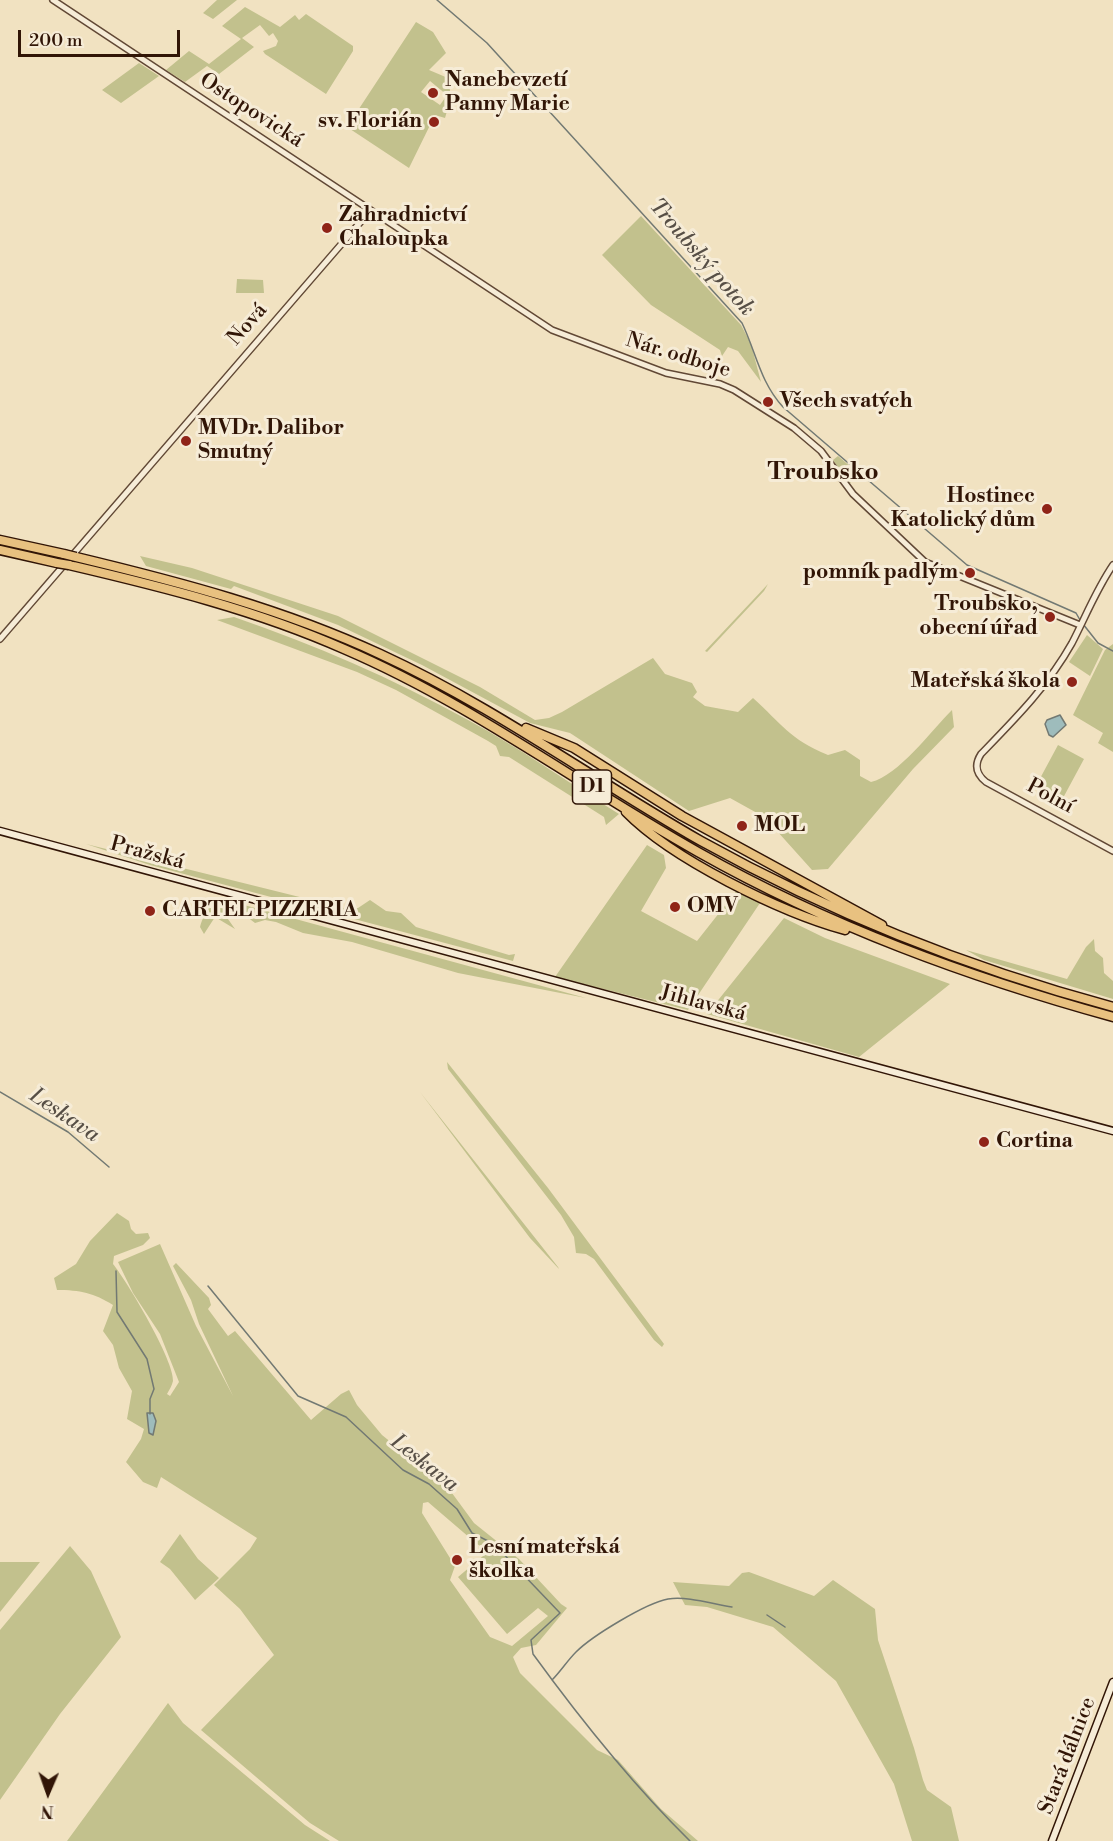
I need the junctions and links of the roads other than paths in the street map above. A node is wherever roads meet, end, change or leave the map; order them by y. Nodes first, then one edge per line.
1 (53, 0) edge
2 (370, 211) junction
3 (0, 540) edge
4 (0, 550) edge
5 (69, 559) junction
6 (1113, 565) edge
7 (1082, 621) junction
8 (0, 639) edge
9 (485, 708) junction
10 (0, 831) edge
11 (1113, 851) edge
12 (285, 908) joint
13 (905, 939) junction
14 (1113, 1007) edge
15 (1113, 1017) edge
16 (1113, 1131) edge
17 (1113, 1682) edge
18 (1052, 1841) edge

1 - 2 street, Ostopovická
2 - 5 street, Nová
2 - 7 street, Nár. odboje
3 - 5 highway, D1
4 - 5 highway, D1, bridge
5 - 8 street, Nová
5 - 9 highway, D1
5 - 15 highway, D1
6 - 7 street
7 - 11 street, Polní
9 - 13 highway
9 - 13 highway, D1
10 - 12 main road, Pražská
12 - 16 main road, Jihlavská
13 - 14 highway, D1
17 - 18 main road, Stará dálnice

